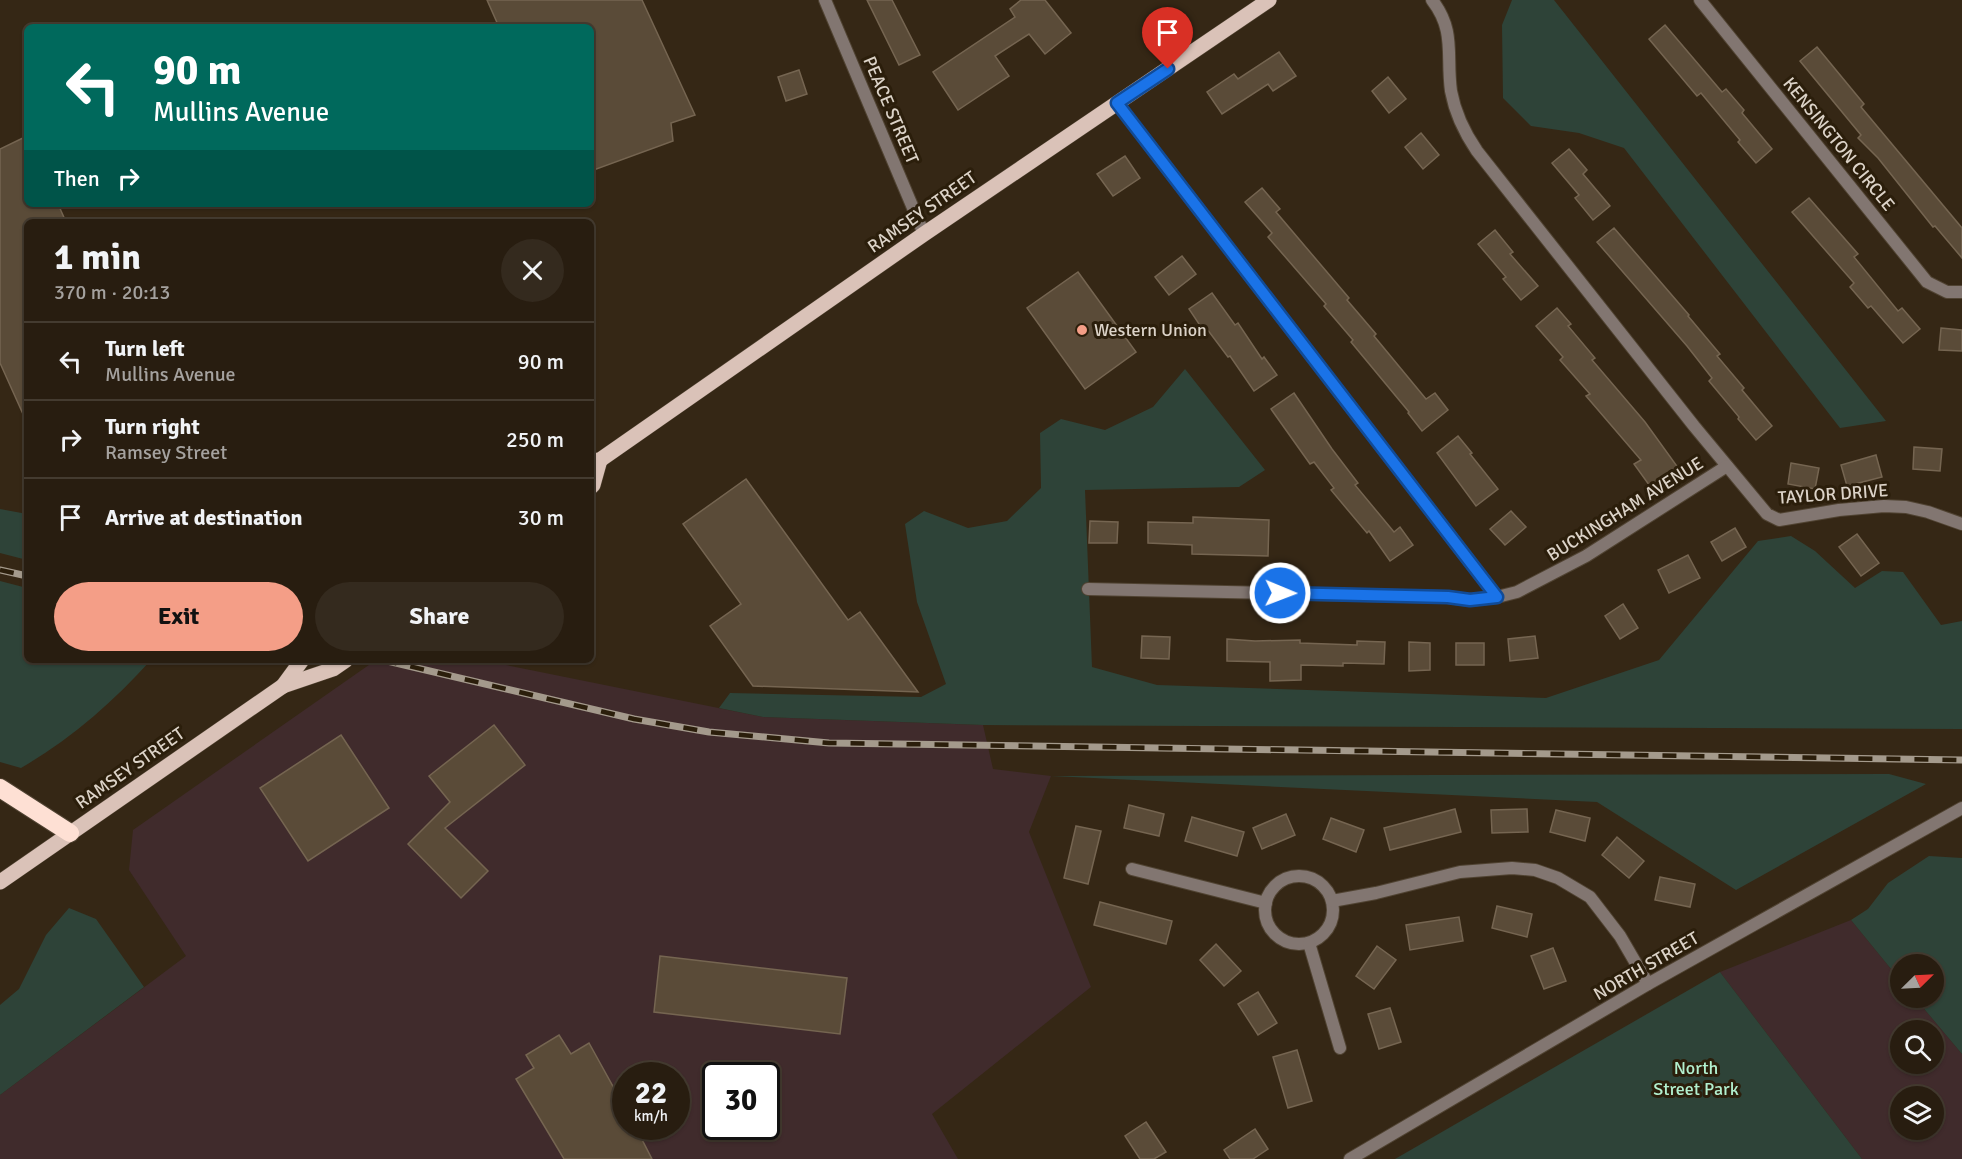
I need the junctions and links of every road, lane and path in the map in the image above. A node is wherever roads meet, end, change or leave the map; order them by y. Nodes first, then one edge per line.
1 (825, 0) edge
2 (1269, 0) edge
3 (1432, 0) edge
4 (1700, 0) edge
5 (1117, 103) junction
6 (924, 234) junction
7 (1962, 292) edge
8 (595, 461) edge
9 (1727, 466) junction
10 (1962, 524) edge
11 (1088, 589) dead end
12 (1497, 597) junction
13 (300, 663) edge
14 (342, 663) edge
15 (283, 686) junction
16 (0, 788) edge
17 (1962, 808) edge
18 (70, 833) junction
19 (1132, 868) dead end
20 (0, 882) edge
21 (1332, 901) junction
22 (1266, 903) junction
23 (1309, 943) junction
24 (1648, 984) junction
25 (1340, 1048) dead end
26 (1350, 1159) edge

1 - 6 street, PEACE STREET
2 - 5 main road, RAMSEY STREET
3 - 9 street, BUCKINGHAM AVENUE
4 - 7 street, KENSINGTON CIRCLE
5 - 6 main road, RAMSEY STREET
5 - 12 street
6 - 8 main road, RAMSEY STREET
9 - 10 street, TAYLOR DRIVE
9 - 12 street, BUCKINGHAM AVENUE
11 - 12 street, BUCKINGHAM AVENUE
13 - 15 main road, RAMSEY STREET
14 - 15 main road, RAMSEY STREET
15 - 18 main road, RAMSEY STREET
16 - 18 highway
17 - 24 street, NORTH STREET
18 - 20 main road, RAMSEY STREET
19 - 22 street
21 - 22 street
21 - 23 street
21 - 24 street
22 - 23 street
23 - 25 street
24 - 26 street, NORTH STREET

